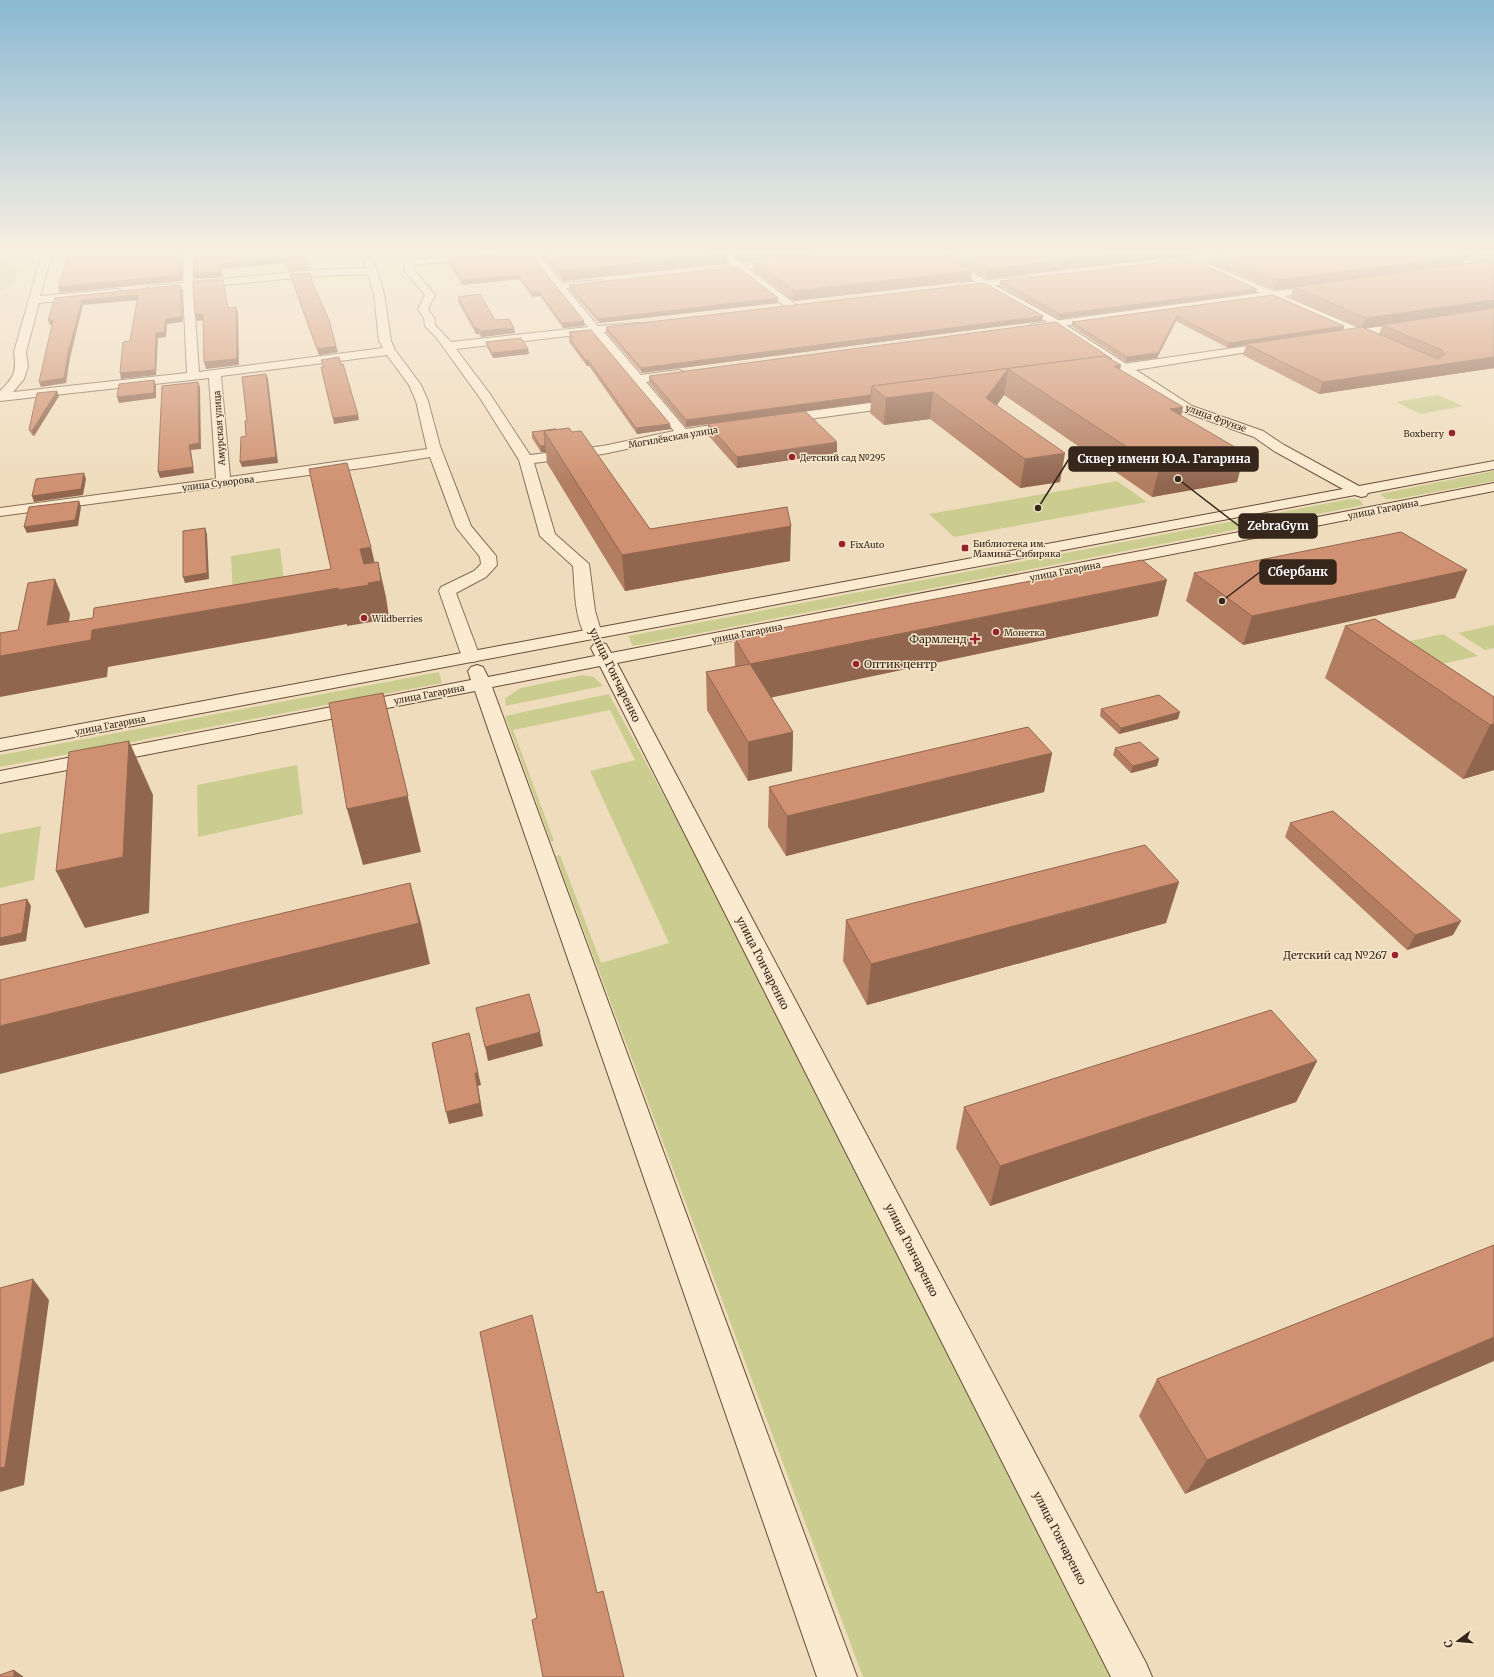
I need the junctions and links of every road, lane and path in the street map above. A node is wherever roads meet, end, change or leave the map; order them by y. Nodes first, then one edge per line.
1 (27, 328) edge
2 (190, 328) edge
3 (384, 328) edge
4 (433, 328) edge
5 (604, 328) edge
6 (1063, 328) edge
7 (1349, 328) edge
8 (1393, 328) edge
9 (597, 329) junction
10 (1360, 333) junction
11 (1328, 338) edge
12 (1380, 341) edge
13 (1289, 343) edge
14 (449, 346) junction
15 (390, 351) junction
16 (1122, 371) junction
17 (692, 372) edge
18 (215, 373) junction
19 (193, 376) junction
20 (638, 379) junction
21 (0, 397) edge
22 (912, 401) edge
23 (770, 421) edge
24 (754, 423) edge
25 (683, 433) junction
26 (436, 452) junction
27 (526, 460) junction
28 (1494, 465) edge
29 (223, 482) junction
30 (1494, 487) edge
31 (1356, 490) junction
32 (1388, 508) junction
33 (0, 512) edge
34 (593, 634) junction
35 (471, 657) junction
36 (605, 660) junction
37 (482, 684) junction
38 (0, 746) edge
39 (0, 777) edge
40 (837, 1677) edge
41 (1132, 1677) edge

1 - 21 street
2 - 19 street
3 - 15 street
4 - 14 street, улица Гончаренко
5 - 9 street
6 - 16 street, улица Фрунзе
7 - 10 street
8 - 10 street
9 - 14 street
9 - 20 street
10 - 11 street
10 - 12 street
13 - 16 street
14 - 27 street, улица Гончаренко
15 - 18 street
15 - 26 street
16 - 31 street, улица Фрунзе
17 - 20 street
18 - 19 street
18 - 29 street, Амурская улица
19 - 21 street
20 - 25 street
22 - 23 street
24 - 25 street, Могилёвская улица
25 - 27 street, Могилёвская улица
26 - 29 street, улица Суворова
26 - 35 street
27 - 34 street, улица Гончаренко
28 - 31 street, улица Гагарина
29 - 33 street, улица Суворова
30 - 32 street, улица Гагарина
31 - 32 street, улица Фрунзе
31 - 34 street, улица Гагарина
32 - 36 street, улица Гагарина
34 - 35 street, улица Гагарина
34 - 36 street, улица Гончаренко
35 - 37 street
35 - 38 street, улица Гагарина
36 - 37 street, улица Гагарина
36 - 41 street, улица Гончаренко
37 - 39 street, улица Гагарина
37 - 40 street

